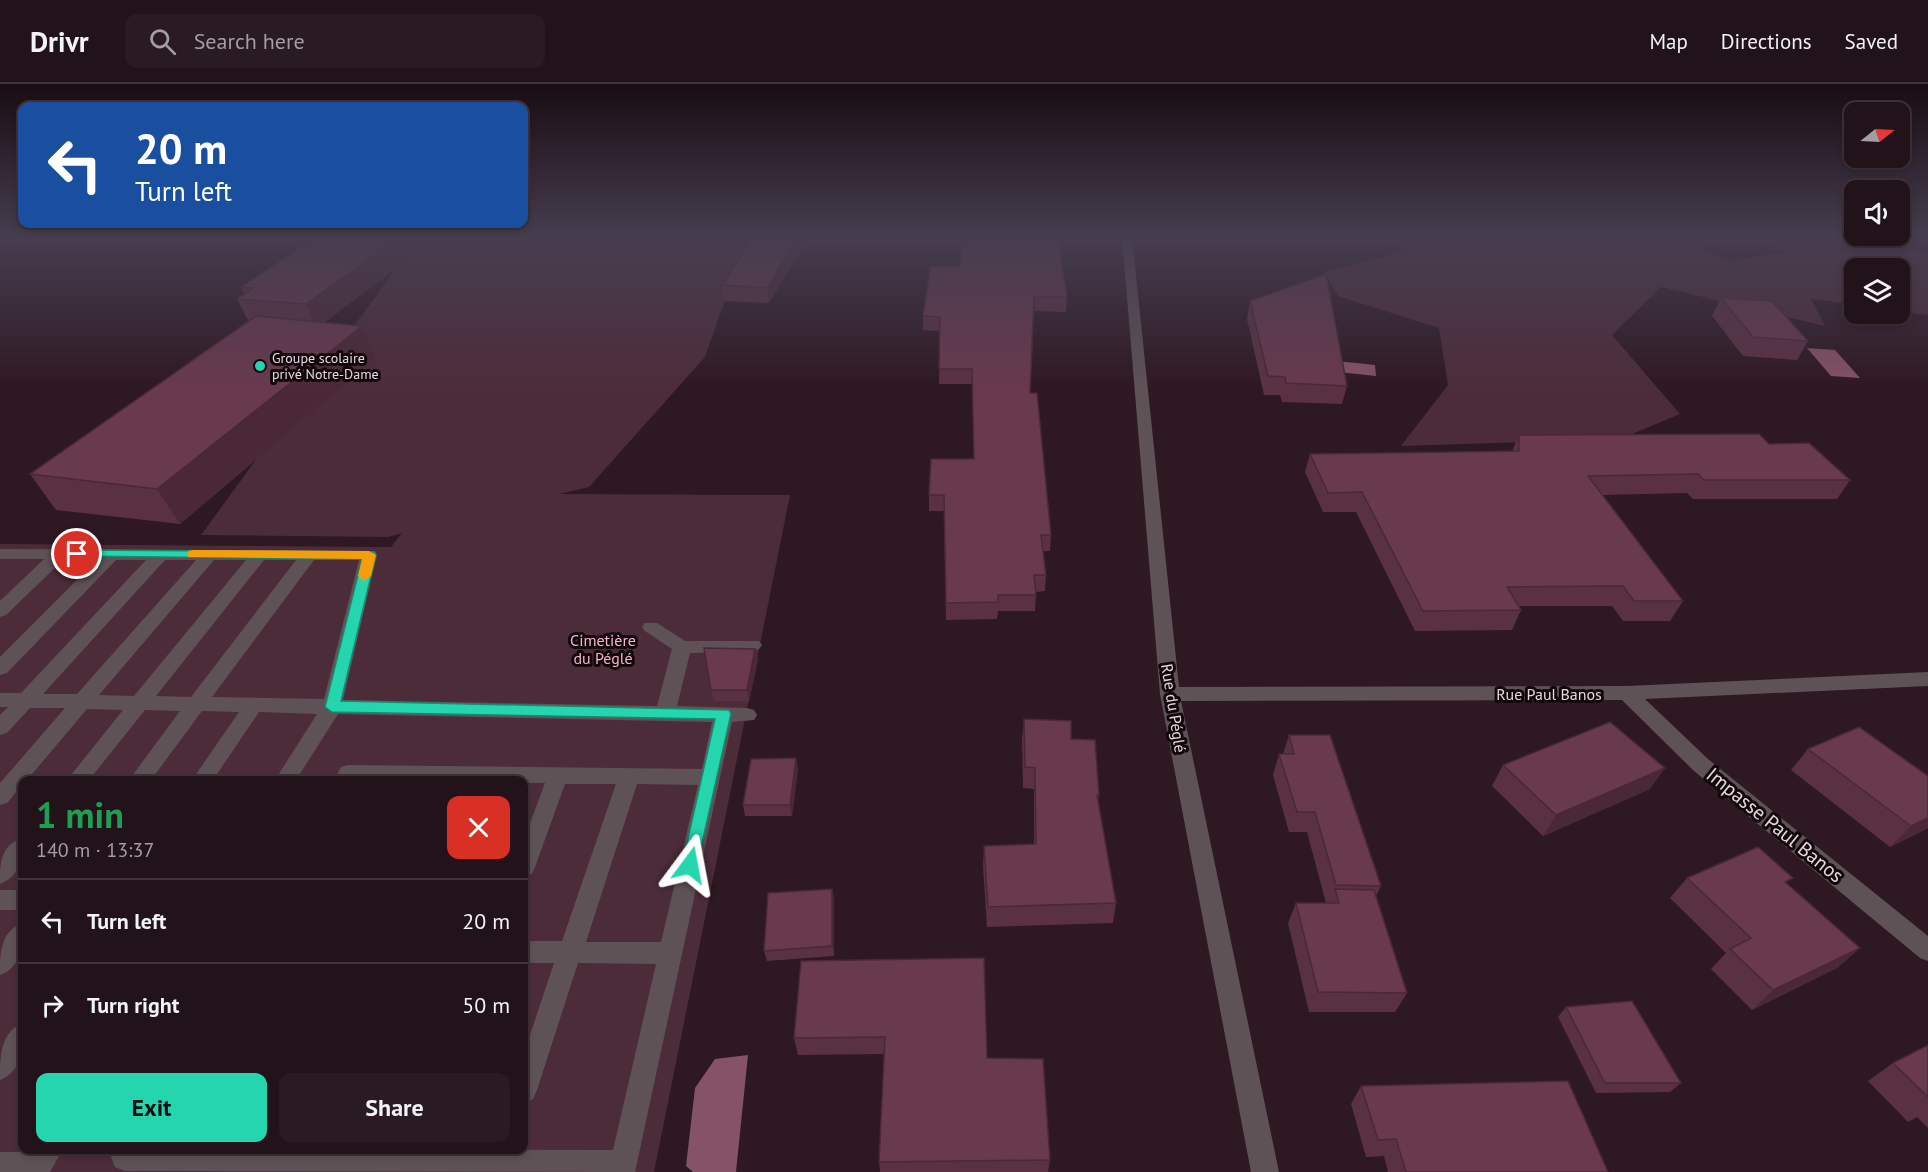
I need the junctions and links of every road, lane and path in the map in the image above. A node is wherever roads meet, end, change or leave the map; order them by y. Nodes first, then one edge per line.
1 (1132, 288) edge
2 (60, 554) junction
3 (112, 554) junction
4 (161, 554) junction
5 (210, 554) junction
6 (260, 555) junction
7 (309, 555) junction
8 (4, 558) edge
9 (0, 612) edge
10 (651, 627) dead end
11 (753, 645) dead end
12 (682, 648) junction
13 (0, 668) edge
14 (1928, 679) edge
15 (1627, 693) junction
16 (1170, 694) junction
17 (0, 700) edge
18 (25, 700) junction
19 (82, 702) junction
20 (140, 703) junction
21 (196, 704) junction
22 (254, 705) junction
23 (332, 707) junction
24 (665, 714) junction
25 (724, 714) junction
26 (747, 715) dead end
27 (0, 728) edge
28 (558, 775) junction
29 (18, 776) edge
30 (18, 776) edge
31 (80, 776) edge
32 (142, 776) edge
33 (205, 776) edge
34 (288, 776) edge
35 (346, 776) edge
36 (412, 776) edge
37 (528, 776) edge
38 (629, 776) junction
39 (710, 777) junction
40 (0, 797) edge
41 (18, 852) edge
42 (528, 856) edge
43 (0, 874) edge
44 (0, 900) edge
45 (18, 900) edge
46 (18, 939) edge
47 (1928, 950) edge
48 (528, 952) edge
49 (570, 952) junction
50 (671, 953) junction
51 (0, 964) edge
52 (18, 1041) edge
53 (0, 1067) edge
54 (528, 1078) edge
55 (46, 1154) edge
56 (127, 1154) edge
57 (244, 1154) edge
58 (328, 1155) edge
59 (414, 1155) edge
60 (501, 1156) edge
61 (0, 1166) edge
62 (1265, 1172) edge

1 - 16 street, Rue du Péglé
2 - 3 street
2 - 8 street
2 - 9 street
3 - 4 street
3 - 13 street
4 - 5 street
4 - 18 street
5 - 6 street
5 - 19 street
6 - 7 street
6 - 20 street
7 - 21 street
7 - 23 street
10 - 12 street
11 - 12 street
12 - 24 street
14 - 15 street, Rue Paul Banos
15 - 16 street, Rue Paul Banos
15 - 47 street, Impasse Paul Banos
16 - 62 street, Rue du Péglé
17 - 18 street
18 - 19 street
18 - 27 street
19 - 20 street
19 - 30 street
20 - 21 street
20 - 31 street
21 - 22 street
21 - 32 street
22 - 23 street
22 - 33 street
23 - 24 street
23 - 34 street
24 - 25 street
25 - 26 street
25 - 39 street
28 - 37 street
28 - 38 street
28 - 42 street
29 - 40 street
35 - 36 street
38 - 39 street
38 - 49 street
39 - 50 street
41 - 43 street
44 - 45 street
46 - 51 street
48 - 49 street
49 - 50 street
49 - 54 street
50 - 60 street
52 - 53 street
55 - 61 street
56 - 57 street
57 - 58 street
58 - 59 street
59 - 60 street

